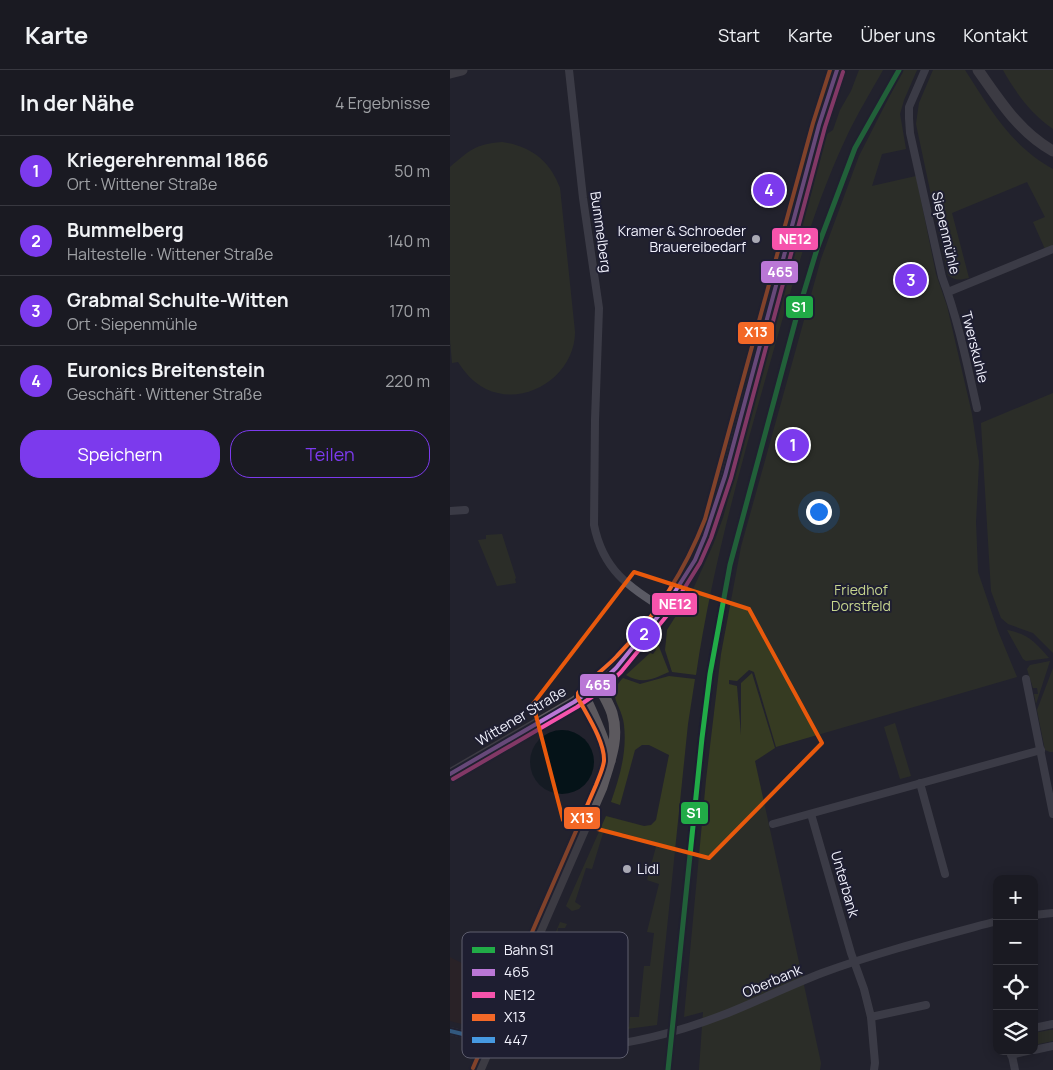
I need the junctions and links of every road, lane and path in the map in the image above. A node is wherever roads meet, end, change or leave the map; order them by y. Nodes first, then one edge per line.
1 (462, 70) edge
2 (569, 70) edge
3 (837, 70) edge
4 (925, 70) edge
5 (978, 70) edge
6 (986, 70) edge
7 (450, 73) edge
8 (1053, 144) edge
9 (1053, 151) edge
10 (1053, 249) edge
11 (948, 292) junction
12 (977, 408) dead end
13 (465, 510) dead end
14 (450, 511) edge
15 (664, 609) junction
16 (1026, 679) dead end
17 (598, 684) junction
18 (584, 695) junction
19 (1041, 750) junction
20 (610, 761) junction
21 (450, 774) edge
22 (920, 783) junction
23 (811, 814) junction
24 (1053, 814) edge
25 (774, 824) dead end
26 (945, 874) dead end
27 (1053, 913) edge
28 (1038, 915) edge
29 (993, 922) edge
30 (540, 932) edge
31 (854, 961) junction
32 (926, 1005) dead end
33 (871, 1017) junction
34 (1053, 1024) edge
35 (1038, 1027) edge
36 (628, 1042) edge
37 (1053, 1046) edge
38 (1038, 1049) edge
39 (1011, 1055) edge
40 (484, 1058) edge
41 (479, 1070) edge
42 (874, 1070) edge
43 (1015, 1070) edge

1 - 7 main road
2 - 15 street, Bummelberg
3 - 15 main road, Wittener Straße
4 - 11 street, Siepenmühle
5 - 9 main road
6 - 8 main road
10 - 11 street, Siepenmühle
11 - 12 street, Twerskuhle
13 - 14 street
15 - 17 main road, Wittener Straße
16 - 19 street
17 - 18 main road, Wittener Straße
17 - 20 main road
18 - 20 main road
18 - 21 main road, Wittener Straße
19 - 22 street
19 - 24 street
20 - 30 main road
22 - 23 street
22 - 26 street
23 - 25 street
23 - 31 street, Unterbank
27 - 28 street
29 - 31 street, Oberbank
31 - 33 street, Unterbank
31 - 36 street, Oberbank
32 - 33 street
33 - 42 street, Unterbank
34 - 35 street
37 - 38 street
39 - 43 street
40 - 41 main road

